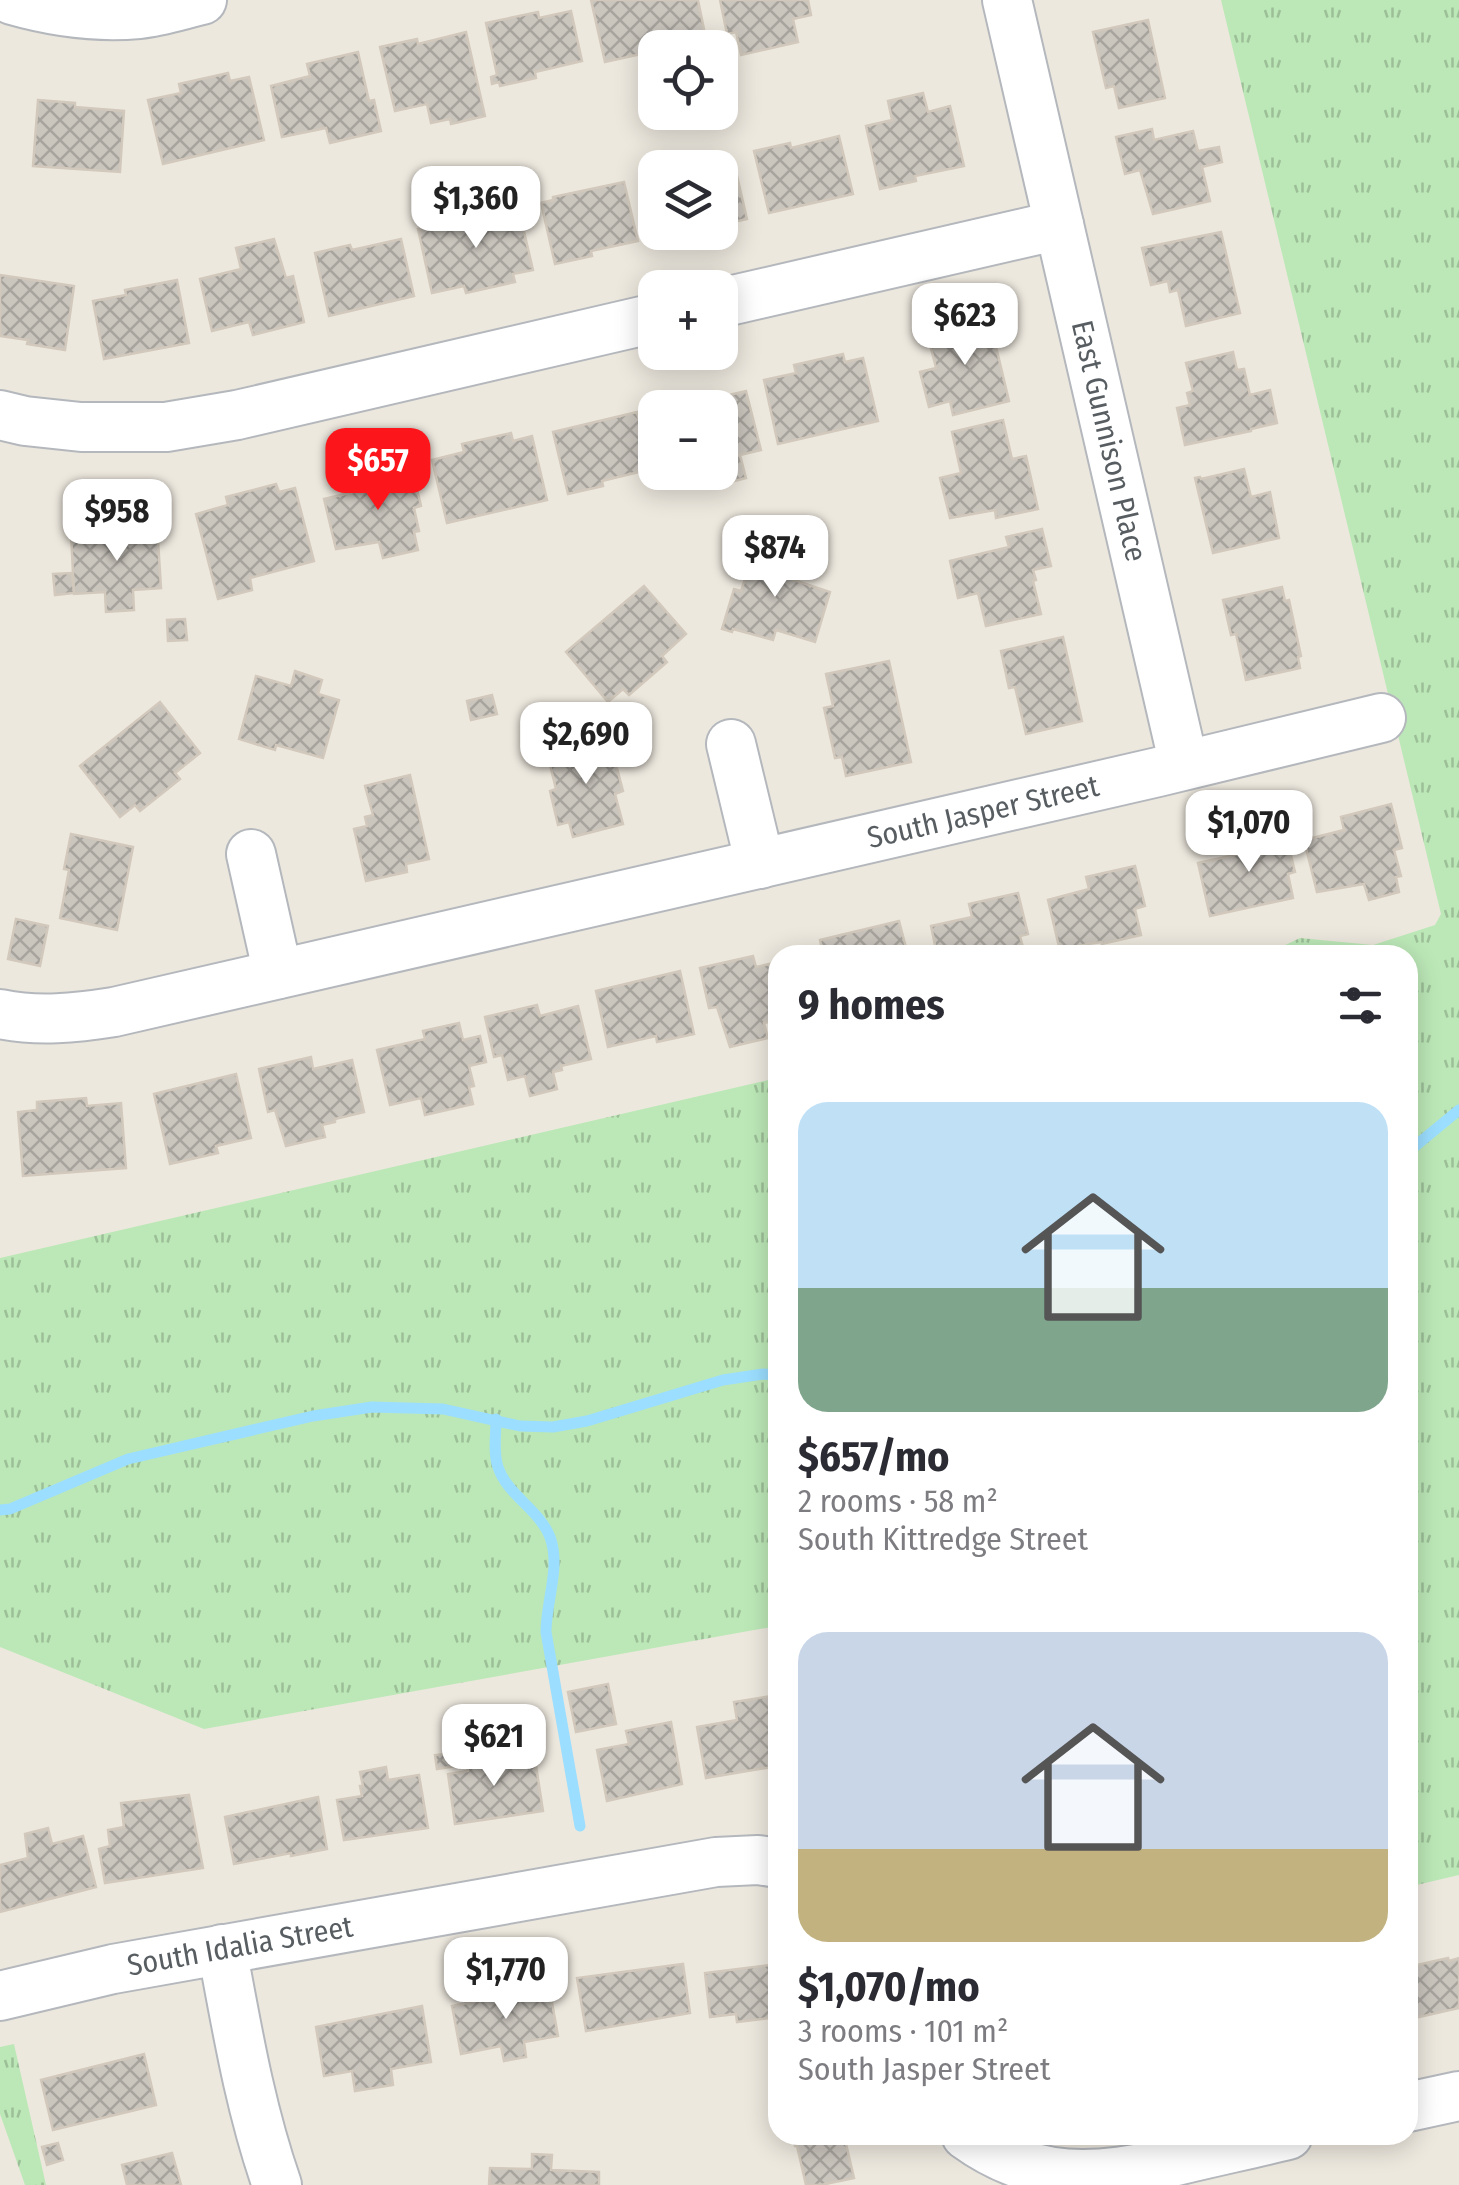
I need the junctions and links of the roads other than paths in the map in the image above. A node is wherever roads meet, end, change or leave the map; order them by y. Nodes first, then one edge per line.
1 (12, 0) edge
2 (202, 0) edge
3 (1007, 0) edge
4 (1059, 225) junction
5 (738, 300) edge
6 (638, 322) edge
7 (0, 415) edge
8 (1381, 718) dead end
9 (731, 744) dead end
10 (1184, 766) junction
11 (251, 854) dead end
12 (760, 864) junction
13 (278, 974) junction
14 (0, 1014) edge
15 (768, 1862) edge
16 (222, 1949) junction
17 (0, 1996) edge
18 (1459, 2096) edge
19 (1418, 2106) edge
20 (979, 2145) edge
21 (1262, 2145) edge
22 (1191, 2172) edge
23 (277, 2185) edge

1 - 2 street
3 - 4 street, East Gunnison Place
4 - 5 street
4 - 10 street, East Gunnison Place
6 - 7 street
8 - 10 street, South Jasper Street
9 - 12 street
10 - 12 street, South Jasper Street
11 - 13 street
12 - 13 street, South Jasper Street
13 - 14 street, South Jasper Street
15 - 16 street, South Idalia Street
16 - 17 street, South Idalia Street
16 - 23 street
18 - 19 street
20 - 22 street
21 - 22 street

